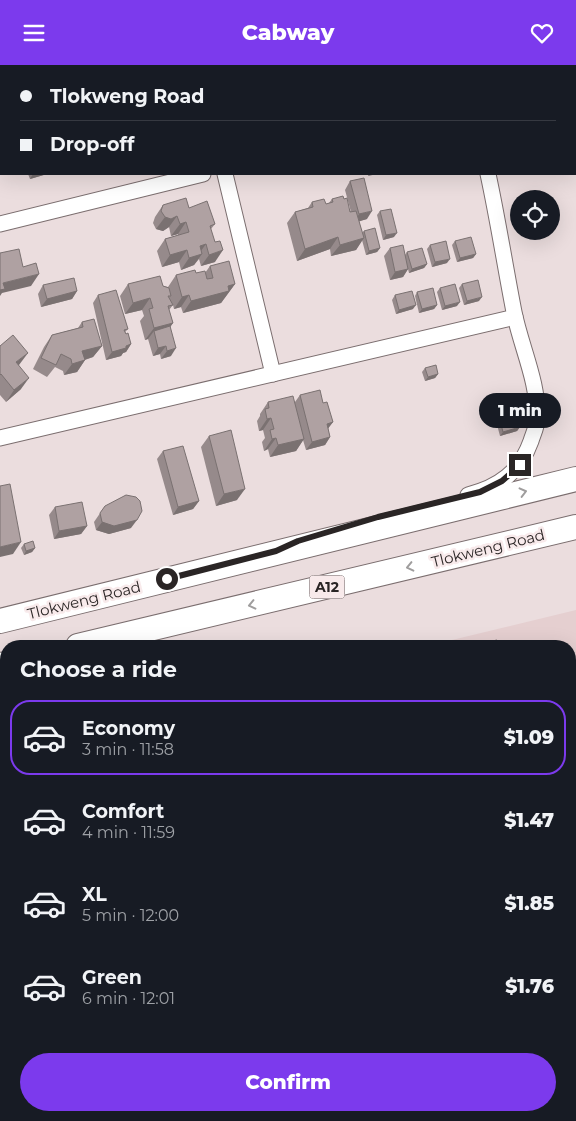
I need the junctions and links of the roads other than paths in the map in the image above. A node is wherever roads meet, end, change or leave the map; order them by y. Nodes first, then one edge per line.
1 (198, 175) edge
2 (225, 175) edge
3 (488, 175) edge
4 (0, 225) edge
5 (515, 317) junction
6 (273, 374) junction
7 (0, 438) edge
8 (576, 479) edge
9 (576, 527) edge
10 (276, 551) junction
11 (0, 621) edge
12 (103, 640) edge

1 - 4 street
2 - 6 street
3 - 5 street
5 - 6 street
5 - 10 street
6 - 7 street
10 -> 8 main road, Tlokweng Road
9 -> 12 main road, Tlokweng Road / A12
10 - 11 main road, Tlokweng Road

